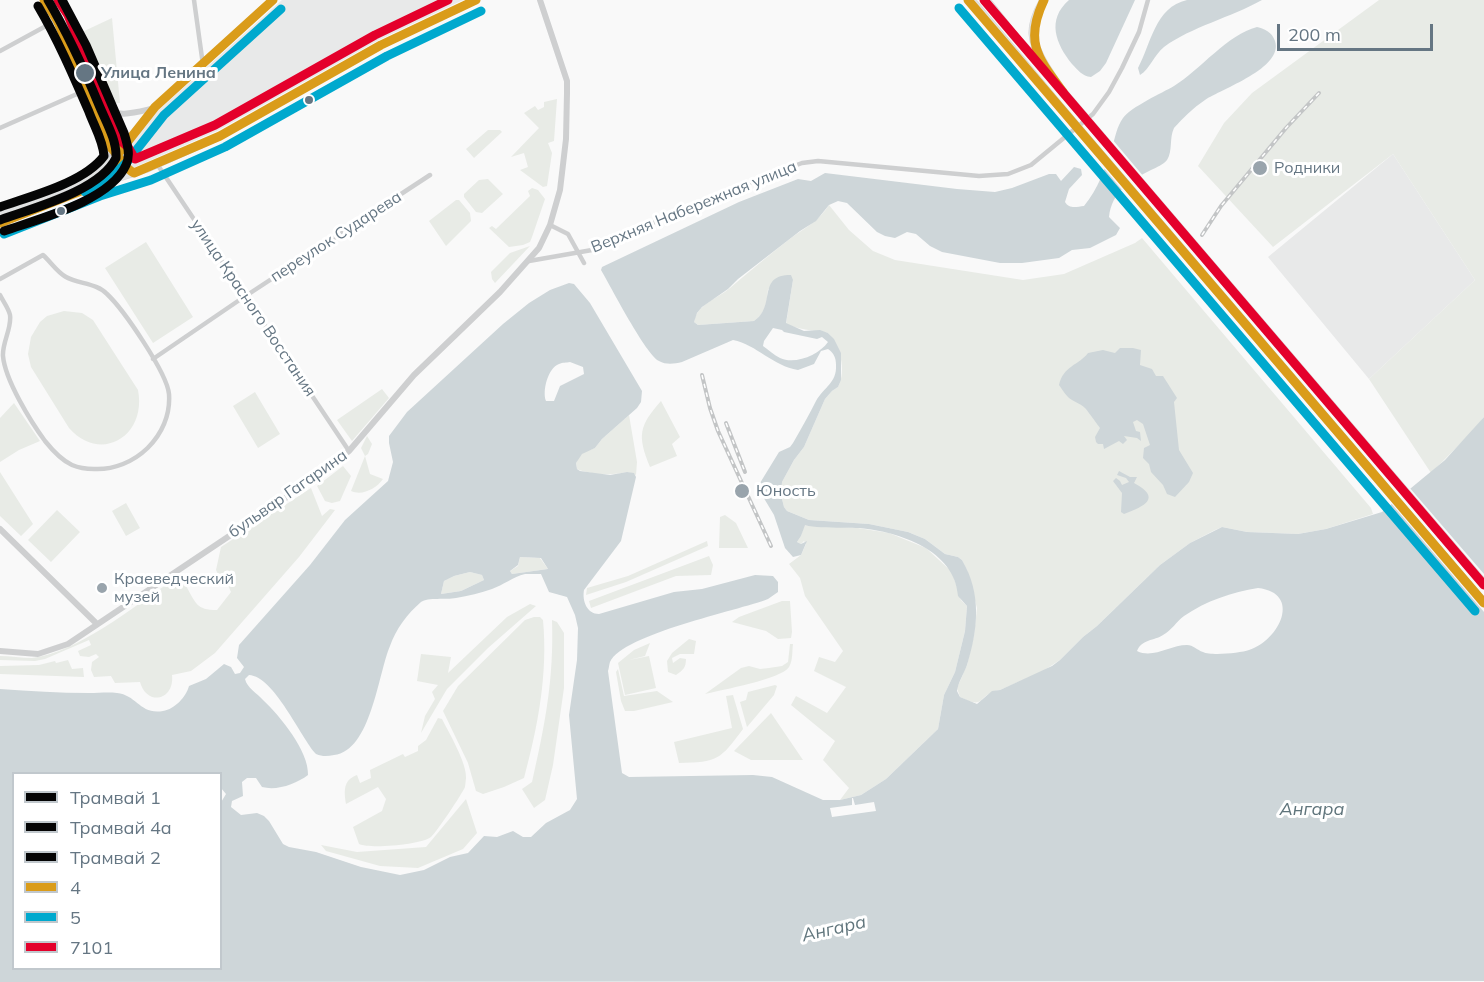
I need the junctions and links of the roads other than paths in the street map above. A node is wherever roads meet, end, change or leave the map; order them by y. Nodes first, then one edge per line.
1 (44, 0) edge
2 (61, 0) edge
3 (194, 0) edge
4 (273, 0) edge
5 (476, 0) edge
6 (540, 0) edge
7 (987, 0) edge
8 (1044, 0) edge
9 (1148, 0) edge
10 (971, 2) edge
11 (57, 20) junction
12 (0, 51) edge
13 (203, 65) junction
14 (1054, 79) junction
15 (86, 90) junction
16 (102, 107) junction
17 (155, 107) junction
18 (0, 128) edge
19 (110, 147) junction
20 (118, 154) junction
21 (111, 160) junction
22 (157, 164) junction
23 (134, 173) junction
24 (430, 175) dead end
25 (96, 185) junction
26 (0, 214) edge
27 (0, 223) edge
28 (550, 225) junction
29 (579, 253) junction
30 (529, 261) junction
31 (584, 263) dead end
32 (0, 279) edge
33 (0, 295) edge
34 (245, 296) junction
35 (2, 352) edge
36 (153, 359) junction
37 (350, 451) junction
38 (0, 529) edge
39 (1484, 584) edge
40 (1484, 603) edge
41 (97, 624) junction
42 (0, 651) edge

1 - 11 street
2 - 16 street
3 - 13 street
4 - 13 main road
5 - 22 main road
6 - 28 street, бульвар Гагарина
7 - 14 main road
8 - 14 main road
9 - 29 street, Верхняя Набережная улица
10 - 40 main road, bridge
11 - 12 street
11 - 15 street
13 - 17 main road
14 - 39 main road, bridge
15 - 18 street
15 - 19 street
16 - 17 street
16 - 20 street
17 - 20 main road
19 - 20 street
19 - 21 street
20 - 21 main road
20 - 23 main road
20 - 25 main road
21 - 26 main road
22 - 23 main road
22 - 34 street, улица Красного Восстания
23 - 25 main road
24 - 34 street, переулок Сударева
25 - 27 main road
28 - 29 street
28 - 30 street, бульвар Гагарина
29 - 30 street, Верхняя Набережная улица
29 - 31 street
30 - 37 street, бульвар Гагарина
32 - 36 street
33 - 35 street
34 - 36 street, переулок Сударева
34 - 37 street, улица Красного Восстания
35 - 36 street
37 - 41 street, бульвар Гагарина
38 - 41 street
41 - 42 street, бульвар Гагарина

